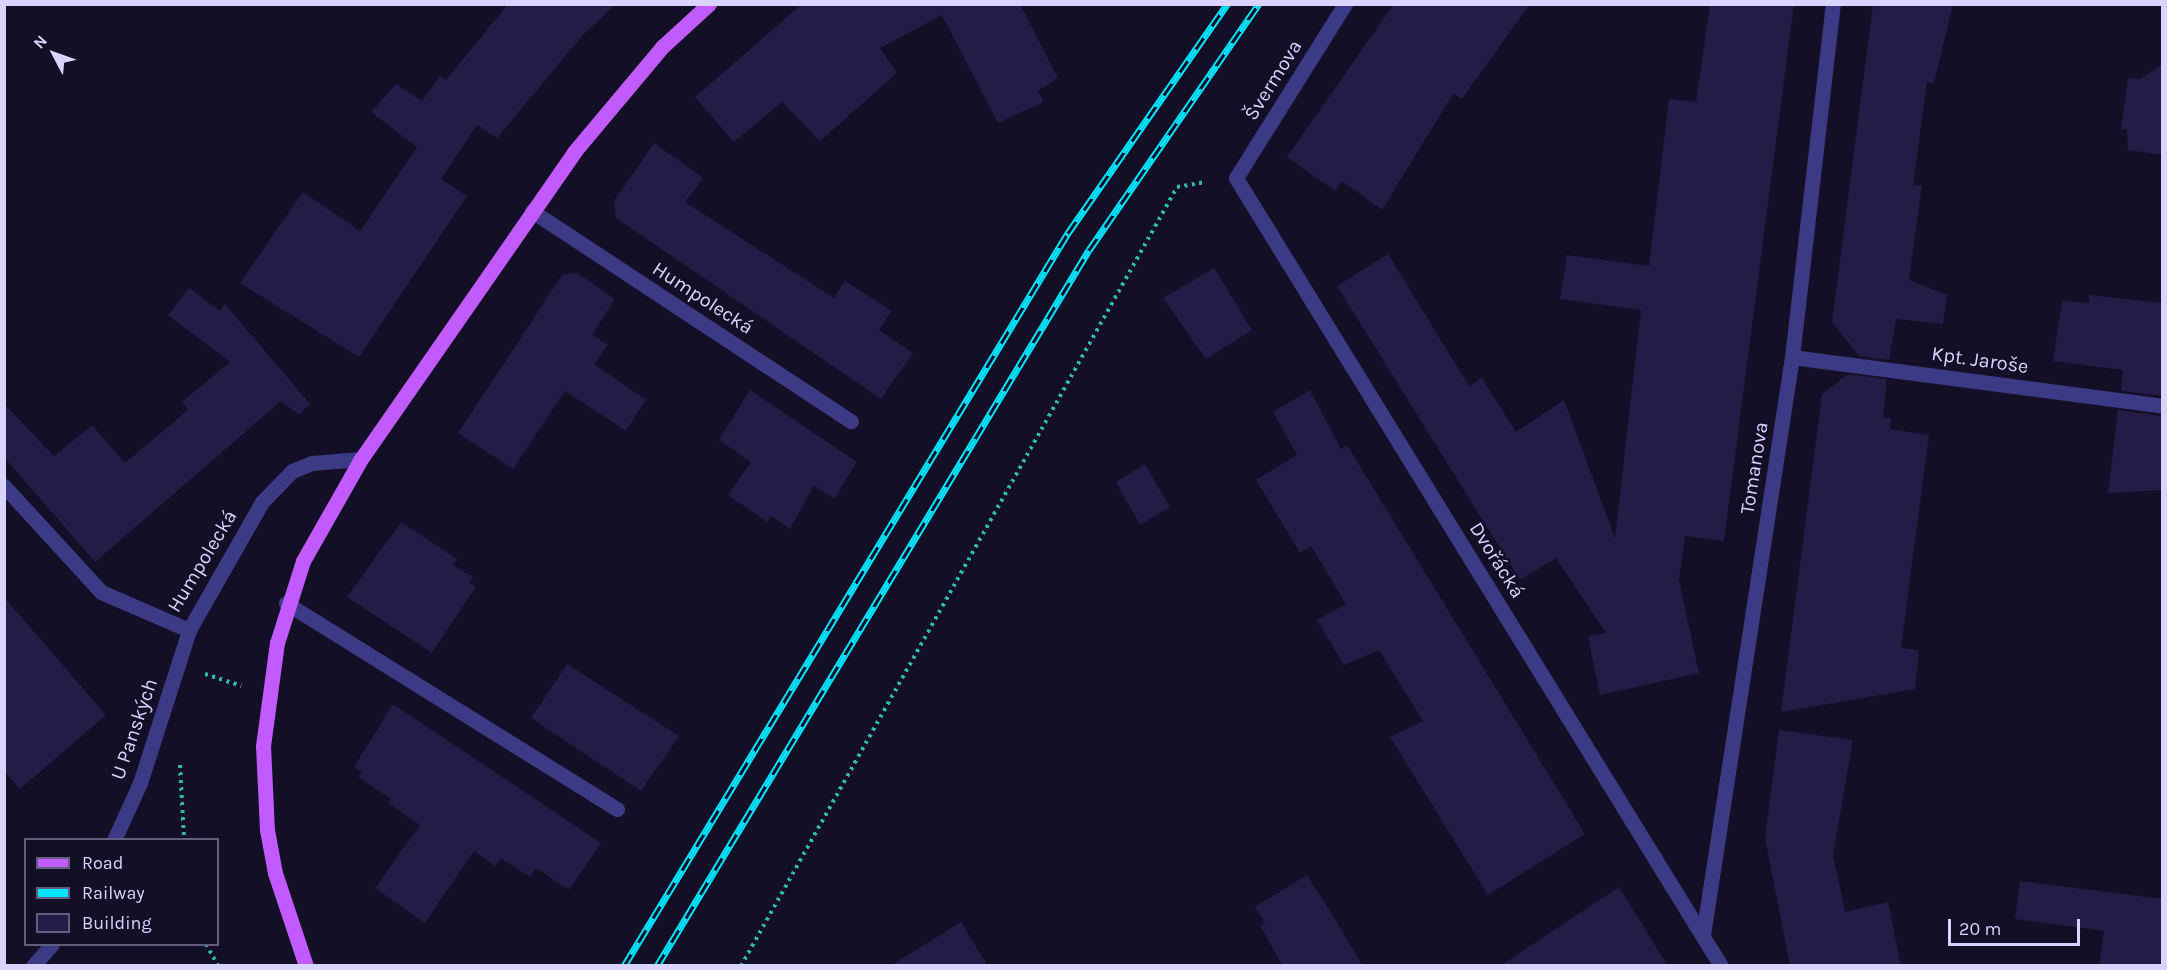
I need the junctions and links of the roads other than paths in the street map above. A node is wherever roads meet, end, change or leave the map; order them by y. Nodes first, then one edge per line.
1 (709, 4) edge
2 (1345, 4) edge
3 (1833, 4) edge
4 (1236, 177) joint
5 (532, 211) junction
6 (1792, 357) junction
7 (2163, 406) edge
8 (851, 421) dead end
9 (361, 459) junction
10 (4, 486) edge
11 (286, 603) junction
12 (189, 630) junction
13 (617, 809) dead end
14 (115, 838) edge
15 (1703, 935) junction
16 (51, 946) edge
17 (33, 966) edge
18 (306, 966) edge
19 (1721, 966) edge

1 - 5 main road
2 - 4 street, Švermova
3 - 6 street, Tomanova
4 - 15 street, Dvořácká
5 - 8 street, Humpolecká
5 - 9 main road
6 - 7 street, Kpt. Jaroše
6 - 15 street, Tomanova
9 - 11 main road
9 - 12 street, Humpolecká
10 - 12 street, Humpolecká
11 - 13 street
11 - 18 main road
12 - 14 street, U Panských
15 - 19 street, Dvořácká
16 - 17 street

